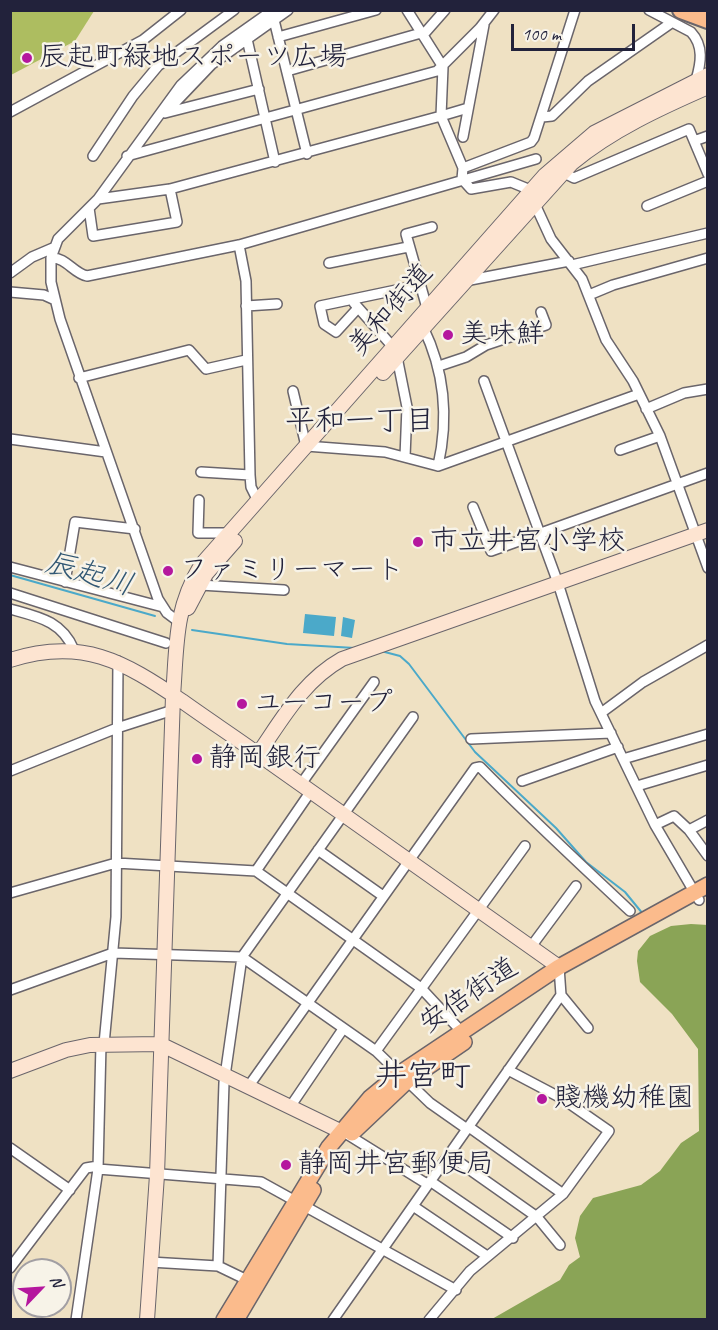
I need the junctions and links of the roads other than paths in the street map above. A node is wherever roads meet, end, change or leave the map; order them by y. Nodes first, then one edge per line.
1 (234, 10) edge
2 (288, 10) edge
3 (375, 10) edge
4 (407, 10) edge
5 (445, 10) edge
6 (494, 10) edge
7 (575, 10) edge
8 (649, 10) edge
9 (698, 10) edge
10 (181, 11) edge
11 (708, 15) edge
12 (274, 16) edge
13 (676, 17) edge
14 (708, 20) edge
15 (485, 22) junction
16 (422, 34) junction
17 (278, 37) junction
18 (247, 39) junction
19 (443, 67) junction
20 (287, 71) junction
21 (704, 85) edge
22 (259, 90) junction
23 (468, 108) junction
24 (296, 109) junction
25 (10, 112) edge
26 (161, 114) junction
27 (441, 116) junction
28 (265, 117) junction
29 (542, 117) junction
30 (708, 136) edge
31 (463, 137) dead end
32 (694, 141) junction
33 (307, 154) junction
34 (93, 156) dead end
35 (127, 156) junction
36 (536, 159) dead end
37 (275, 162) junction
38 (463, 168) junction
39 (562, 172) junction
40 (708, 174) edge
41 (462, 179) junction
42 (708, 182) edge
43 (170, 189) junction
44 (533, 196) junction
45 (98, 199) junction
46 (647, 206) dead end
47 (89, 208) junction
48 (432, 227) dead end
49 (708, 233) edge
50 (239, 245) junction
51 (408, 247) junction
52 (52, 253) junction
53 (708, 258) edge
54 (329, 262) dead end
55 (570, 263) junction
56 (10, 273) edge
57 (463, 281) junction
58 (420, 285) junction
59 (10, 292) edge
60 (589, 294) junction
61 (351, 299) junction
62 (55, 300) junction
63 (277, 304) dead end
64 (246, 306) junction
65 (358, 308) junction
66 (427, 308) junction
67 (541, 312) dead end
68 (423, 327) junction
69 (395, 352) junction
70 (246, 360) junction
71 (439, 366) junction
72 (79, 378) junction
73 (484, 381) dead end
74 (708, 389) edge
75 (293, 392) dead end
76 (639, 394) junction
77 (646, 409) junction
78 (660, 436) junction
79 (10, 439) edge
80 (506, 441) junction
81 (311, 446) junction
82 (621, 450) dead end
83 (106, 452) junction
84 (405, 457) junction
85 (438, 466) junction
86 (201, 472) dead end
87 (708, 473) edge
88 (250, 475) junction
89 (678, 483) junction
90 (199, 500) dead end
91 (258, 501) junction
92 (473, 507) dead end
93 (135, 530) junction
94 (702, 532) edge
95 (229, 533) junction
96 (541, 533) junction
97 (10, 567) edge
98 (708, 568) edge
99 (65, 582) junction
100 (558, 583) junction
101 (200, 585) junction
102 (284, 590) dead end
103 (10, 593) edge
104 (163, 607) junction
105 (10, 609) edge
106 (179, 616) junction
107 (171, 641) junction
108 (708, 645) edge
109 (74, 650) junction
110 (10, 660) edge
111 (118, 661) junction
112 (374, 682) dead end
113 (173, 696) junction
114 (173, 710) junction
115 (601, 713) junction
116 (413, 717) dead end
117 (117, 728) junction
118 (611, 733) junction
119 (708, 734) edge
120 (471, 739) dead end
121 (618, 747) junction
122 (258, 754) junction
123 (623, 759) junction
124 (708, 765) edge
125 (10, 771) edge
126 (522, 781) dead end
127 (637, 786) junction
128 (306, 788) junction
129 (343, 814) junction
130 (708, 820) edge
131 (655, 825) junction
132 (689, 830) junction
133 (525, 846) dead end
134 (318, 850) junction
135 (708, 856) edge
136 (408, 861) junction
137 (116, 863) junction
138 (168, 867) junction
139 (256, 871) junction
140 (576, 886) dead end
141 (10, 893) edge
142 (288, 893) junction
143 (702, 893) edge
144 (383, 896) junction
145 (476, 909) junction
146 (630, 910) dead end
147 (354, 939) junction
148 (530, 948) junction
149 (113, 953) junction
150 (164, 954) junction
151 (242, 957) junction
152 (558, 973) junction
153 (420, 988) junction
154 (10, 990) edge
155 (561, 995) junction
156 (308, 1004) junction
157 (588, 1028) dead end
158 (343, 1029) junction
159 (461, 1032) junction
160 (102, 1044) junction
161 (160, 1044) junction
162 (376, 1051) junction
163 (508, 1070) junction
164 (10, 1071) edge
165 (226, 1075) junction
166 (403, 1078) junction
167 (248, 1087) junction
168 (290, 1107) junction
169 (468, 1128) junction
170 (345, 1133) junction
171 (10, 1148) edge
172 (448, 1155) junction
173 (98, 1168) junction
174 (157, 1175) junction
175 (221, 1177) junction
176 (429, 1182) junction
177 (70, 1190) junction
178 (563, 1194) junction
179 (299, 1204) junction
180 (413, 1206) junction
181 (537, 1217) junction
182 (513, 1238) junction
183 (560, 1245) dead end
184 (382, 1250) junction
185 (486, 1256) junction
186 (150, 1262) junction
187 (218, 1266) junction
188 (10, 1268) edge
189 (247, 1280) junction
190 (456, 1290) junction
191 (76, 1320) edge
192 (147, 1320) edge
193 (224, 1320) edge
194 (236, 1320) edge
195 (333, 1320) edge
196 (429, 1320) edge

1 - 34 street
2 - 12 street
3 - 17 street
4 - 16 street
5 - 16 street
6 - 15 street
7 - 29 street
8 - 13 street
9 - 11 highway
10 - 25 street
12 - 17 street
12 - 18 street
12 - 26 street
13 - 14 highway
13 - 21 street
13 - 29 street
15 - 19 street
15 - 23 street
16 - 19 street
16 - 20 street
17 - 20 street
18 - 22 street
18 - 26 street
19 - 24 street
19 - 27 street
20 - 24 street
21 - 39 street, 美和街道
21 - 44 street, 美和街道
22 - 26 street
22 - 28 street
23 - 27 street
23 - 31 street
24 - 28 street
24 - 33 street
26 - 35 street
27 - 33 street
27 - 38 street
28 - 35 street
28 - 37 street
29 - 38 street
30 - 32 street
32 - 39 street
32 - 40 street
33 - 37 street
35 - 45 street
36 - 41 street
37 - 43 street
38 - 41 street
39 - 44 street, 美和街道
41 - 44 street
41 - 50 street
42 - 46 street
43 - 45 street
43 - 47 street
44 - 55 street
44 - 57 street, 美和街道
44 - 66 street, 美和街道
45 - 47 street
47 - 52 street
48 - 51 street
49 - 55 street
50 - 52 street
50 - 64 street
51 - 54 street
51 - 58 street
52 - 56 street
52 - 62 street
53 - 60 street
55 - 57 street
55 - 60 street
57 - 68 street, 美和街道
58 - 61 street
58 - 66 street
59 - 62 street
60 - 76 street
61 - 65 street
61 - 65 street
62 - 72 street
63 - 64 street
64 - 70 street
65 - 69 street
66 - 69 street, 美和街道
67 - 71 street
68 - 69 street, 美和街道
68 - 71 street
69 - 81 street, 美和街道
69 - 84 street
70 - 72 street
70 - 88 street
71 - 85 street
72 - 83 street
73 - 80 street
74 - 77 street
75 - 81 street
76 - 77 street
76 - 80 street
77 - 78 street
78 - 82 street
78 - 89 street
79 - 83 street
80 - 85 street
80 - 96 street
81 - 84 street
81 - 91 street, 美和街道
81 - 101 street, 美和街道
83 - 93 street
84 - 85 street
86 - 88 street
87 - 89 street
88 - 91 street
89 - 94 street
89 - 96 street
90 - 95 street
91 - 95 street, 美和街道
92 - 96 street
93 - 99 street
93 - 104 street
94 - 98 street
94 - 100 street
95 - 106 street, 美和街道
96 - 100 street
97 - 99 street
99 - 104 street
100 - 115 street
100 - 122 street
101 - 102 street
101 - 107 street, 美和街道
103 - 107 street
104 - 106 street
105 - 109 street
106 - 107 street, 美和街道
107 - 113 street, 美和街道
108 - 115 street
109 - 110 street
109 - 111 street
111 - 113 street
111 - 117 street
112 - 128 street
113 - 114 street, 美和街道
113 - 122 street
114 - 117 street
114 - 138 street, 美和街道
115 - 118 street
116 - 129 street
117 - 125 street
117 - 137 street
118 - 120 street
118 - 121 street
119 - 123 street
121 - 123 street
121 - 126 street
122 - 128 street
123 - 127 street
124 - 127 street
127 - 131 street
128 - 129 street
128 - 139 street
129 - 134 street
129 - 136 street
130 - 132 street
131 - 132 street
131 - 143 street
132 - 135 street
133 - 145 street
134 - 142 street
134 - 144 street
136 - 144 street
136 - 145 street
136 - 146 street
137 - 138 street
137 - 141 street
137 - 149 street
138 - 139 street
138 - 150 street, 美和街道
139 - 142 street
140 - 148 street
142 - 147 street
142 - 151 street
143 - 152 main road, 安倍街道
144 - 147 street
145 - 148 street
145 - 153 street
147 - 153 street
147 - 156 street
148 - 152 street
149 - 150 street
149 - 154 street
149 - 160 street
150 - 151 street
150 - 161 street, 美和街道
151 - 156 street
151 - 165 street
152 - 155 street
152 - 159 main road, 安倍街道
152 - 166 main road, 安倍街道
153 - 159 street
153 - 162 street
155 - 157 street
155 - 163 street
156 - 158 street
156 - 167 street
158 - 162 street
158 - 168 street
159 - 166 main road, 安倍街道
160 - 161 street
160 - 164 street
160 - 173 street
161 - 165 street
161 - 174 street, 美和街道
162 - 166 street
163 - 169 street
163 - 178 street
165 - 167 street
165 - 175 street
166 - 169 street
166 - 170 main road, 安倍街道
167 - 168 street
168 - 170 street
169 - 172 street
169 - 178 street
170 - 176 street
170 - 179 main road, 安倍街道
171 - 177 street
172 - 176 street
172 - 181 street
173 - 174 street
173 - 177 street
173 - 191 street
174 - 175 street
174 - 186 street, 美和街道
175 - 179 street
175 - 187 street
176 - 180 street
176 - 182 street
177 - 188 street
178 - 181 street
179 - 184 street
179 - 189 main road, 安倍街道
179 - 194 main road, 安倍街道
180 - 184 street
180 - 185 street
181 - 182 street
181 - 183 street
182 - 185 street
184 - 190 street
184 - 195 street
185 - 190 street
186 - 187 street
186 - 192 street, 美和街道
187 - 189 street
189 - 193 main road, 安倍街道
190 - 196 street

